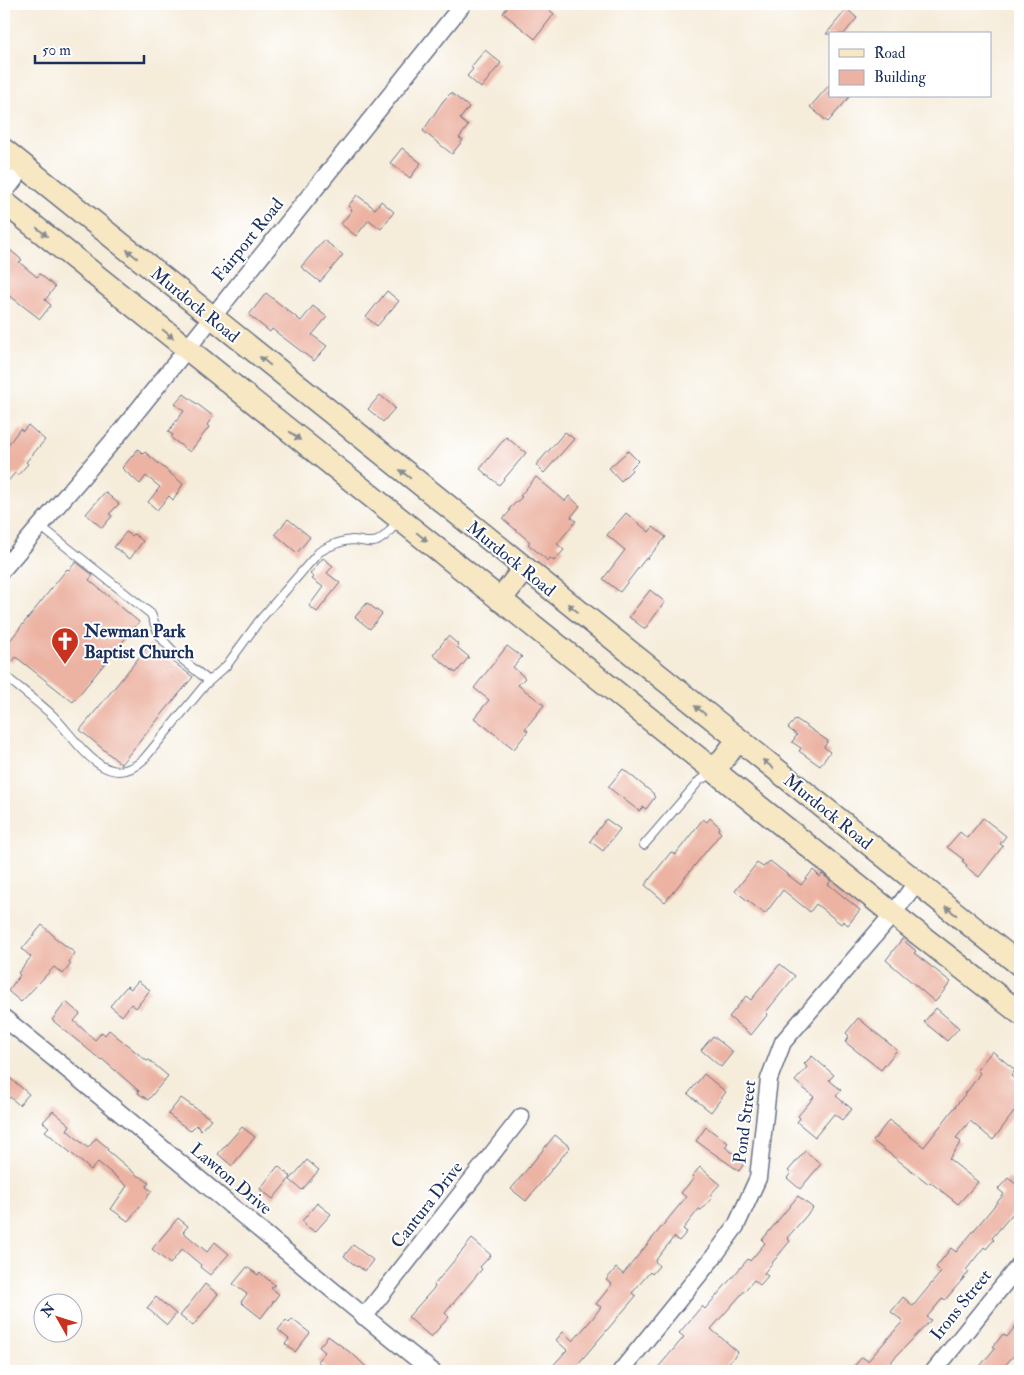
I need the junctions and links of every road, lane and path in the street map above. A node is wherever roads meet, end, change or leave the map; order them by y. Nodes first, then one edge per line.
1 (463, 4) edge
2 (4, 150) edge
3 (24, 167) junction
4 (4, 193) edge
5 (4, 202) edge
6 (211, 318) junction
7 (187, 349) junction
8 (399, 518) junction
9 (39, 525) junction
10 (4, 568) edge
11 (524, 569) junction
12 (500, 600) junction
13 (4, 675) edge
14 (209, 681) junction
15 (738, 740) junction
16 (714, 772) junction
17 (644, 845) dead end
18 (916, 883) junction
19 (893, 914) junction
20 (1020, 966) edge
21 (1020, 1013) edge
22 (4, 1018) edge
23 (520, 1117) dead end
24 (1020, 1264) edge
25 (364, 1317) junction
26 (432, 1371) edge
27 (621, 1371) edge
28 (934, 1371) edge

1 - 6 street, Fairport Road
2 - 3 main road, Murdock Road
3 - 4 street
6 -> 3 main road, Murdock Road
5 -> 7 main road
6 - 7 street, Fairport Road
11 -> 6 main road, Murdock Road
7 -> 8 main road
7 - 9 street, Fairport Road
8 -> 12 main road
8 - 14 lane
9 - 10 street, Fairport Road
9 - 14 lane
11 - 12 main road
15 -> 11 main road, Murdock Road
12 - 16 main road
13 - 14 lane
15 - 16 main road
18 -> 15 main road, Murdock Road
16 - 17 lane
16 - 19 main road
18 - 19 street, Pond Street
20 -> 18 main road, Murdock Road
19 - 21 main road
19 - 27 street, Pond Street
22 - 25 street, Lawton Drive
23 - 25 street, Cantura Drive
24 - 28 street, Irons Street
25 - 26 street, Lawton Drive

